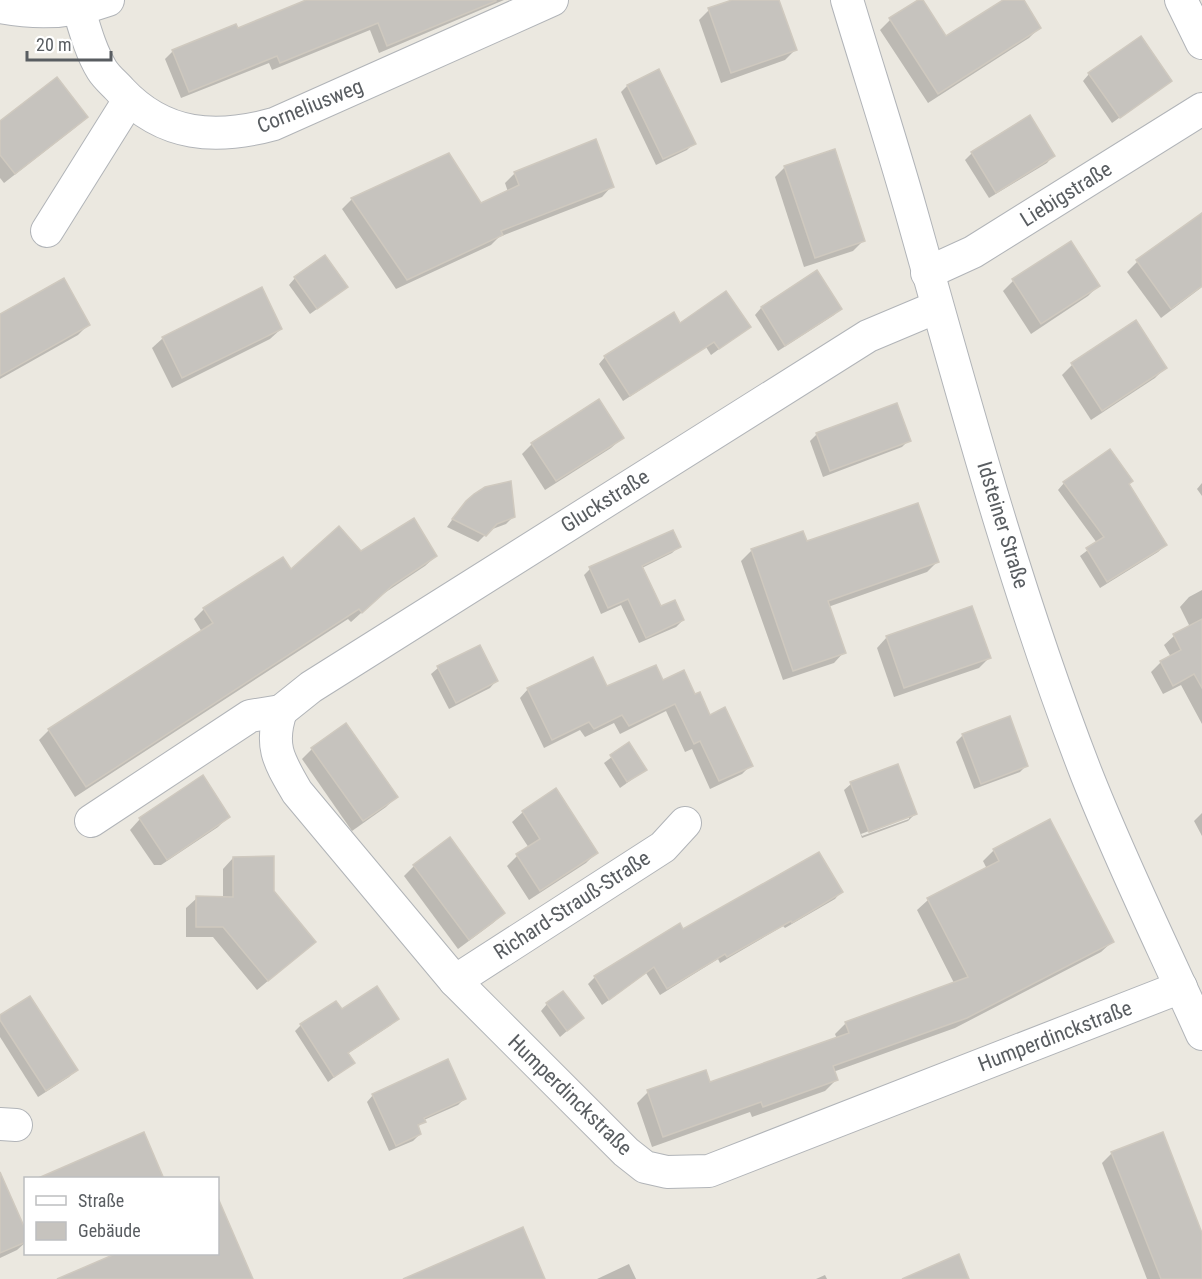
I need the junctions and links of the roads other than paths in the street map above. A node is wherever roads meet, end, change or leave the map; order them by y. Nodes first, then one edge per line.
1 (108, 0) edge
2 (552, 0) edge
3 (847, 0) edge
4 (1181, 0) edge
5 (0, 8) edge
6 (79, 10) junction
7 (1202, 43) edge
8 (129, 100) junction
9 (1202, 110) edge
10 (47, 231) dead end
11 (927, 273) junction
12 (937, 307) junction
13 (282, 711) junction
14 (91, 821) dead end
15 (685, 823) dead end
16 (455, 981) junction
17 (1181, 987) junction
18 (1202, 1034) edge

1 - 6 street
2 - 8 street, Corneliusweg
3 - 11 street, Idsteiner Straße
4 - 7 street
5 - 6 street
6 - 8 street, Corneliusweg
8 - 10 street
9 - 11 street, Liebigstraße
11 - 12 street, Idsteiner Straße
12 - 13 street, Gluckstraße
12 - 17 street, Idsteiner Straße
13 - 14 street
13 - 16 street, Humperdinckstraße
15 - 16 street, Richard-Strauß-Straße
16 - 17 street, Humperdinckstraße
17 - 18 street, Idsteiner Straße

